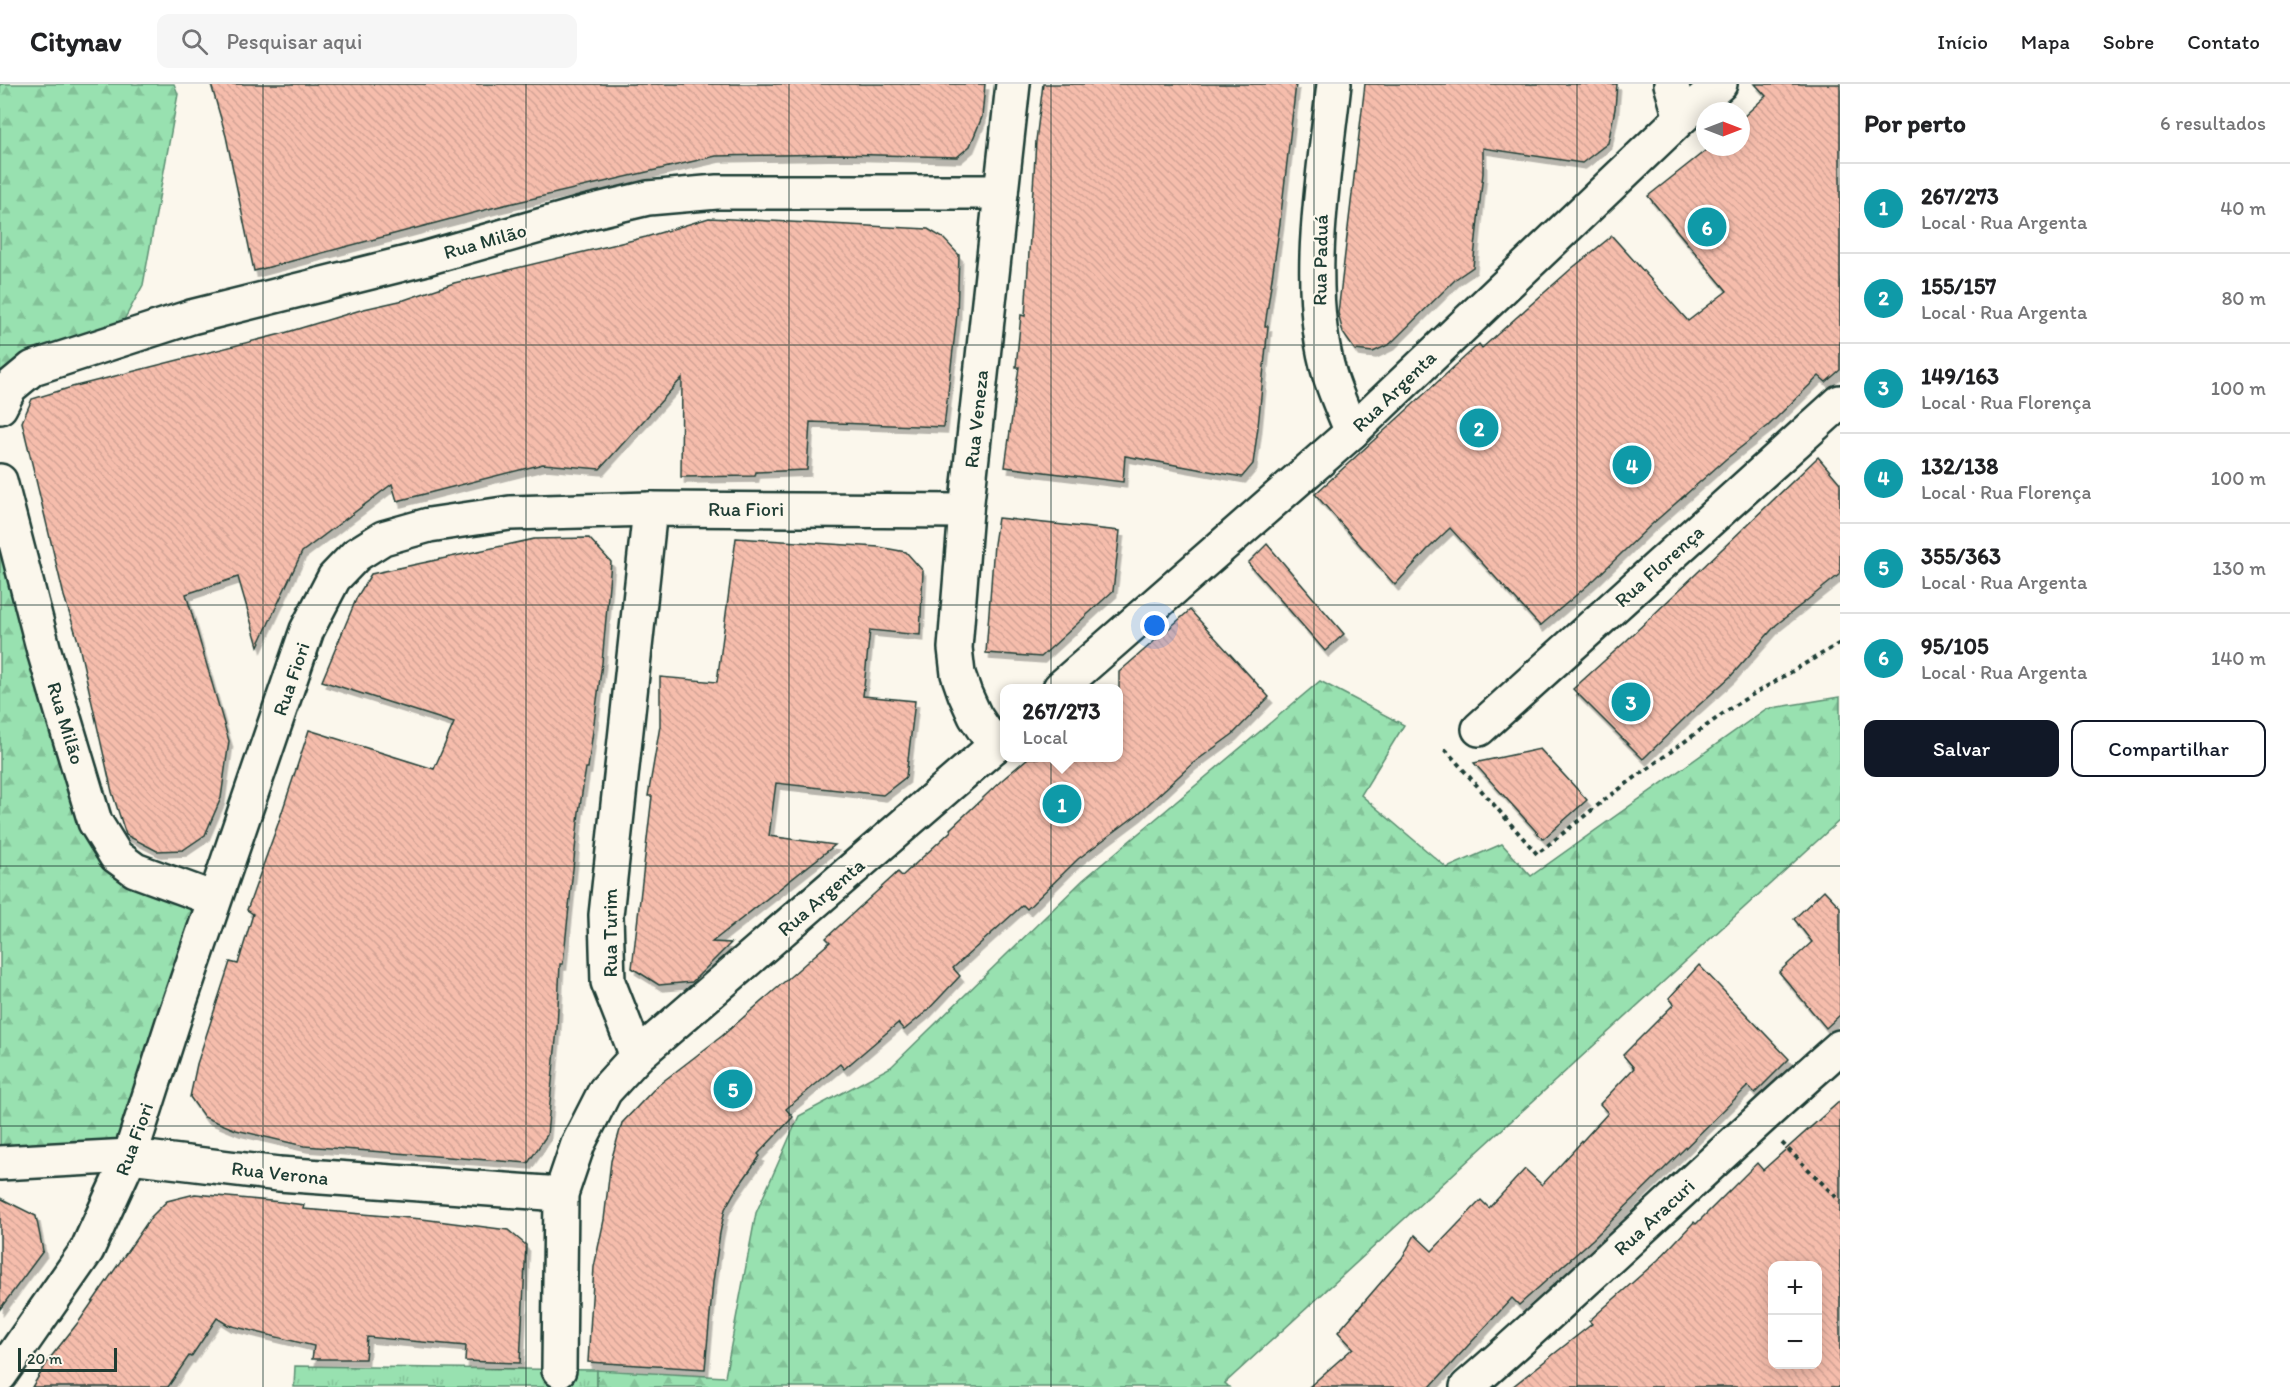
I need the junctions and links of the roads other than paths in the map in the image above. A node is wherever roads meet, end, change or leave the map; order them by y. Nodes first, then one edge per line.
1 (1013, 84) edge
2 (1334, 84) edge
3 (1671, 84) edge
4 (1720, 84) edge
5 (1681, 118) junction
6 (1001, 192) junction
7 (1840, 402) edge
8 (0, 407) edge
9 (1352, 432) junction
10 (0, 481) edge
11 (650, 508) junction
12 (966, 511) junction
13 (1065, 684) edge
14 (1479, 729) dead end
15 (1000, 742) edge
16 (214, 899) junction
17 (1840, 1047) edge
18 (637, 1056) junction
19 (130, 1156) junction
20 (0, 1163) edge
21 (561, 1194) junction
22 (559, 1370) dead end
23 (0, 1375) edge
24 (1467, 1387) edge

1 - 6 street, Rua Veneza
2 - 9 street, Rua Paduá
3 - 5 street
4 - 5 street, Rua Argenta
5 - 9 street, Rua Argenta
6 - 8 street, Rua Milão
6 - 12 street, Rua Veneza
7 - 14 street, Rua Florença
9 - 13 street, Rua Argenta
10 - 16 street, Rua Milão
11 - 12 street, Rua Fiori
11 - 16 street, Rua Fiori
11 - 18 street, Rua Turim
12 - 15 street, Rua Veneza
15 - 18 street, Rua Argenta
16 - 19 street, Rua Fiori
17 - 24 street, Rua Aracuri
18 - 21 street
19 - 20 street, Rua Verona
19 - 21 street, Rua Verona
19 - 23 street, Rua Fiori
21 - 22 street

